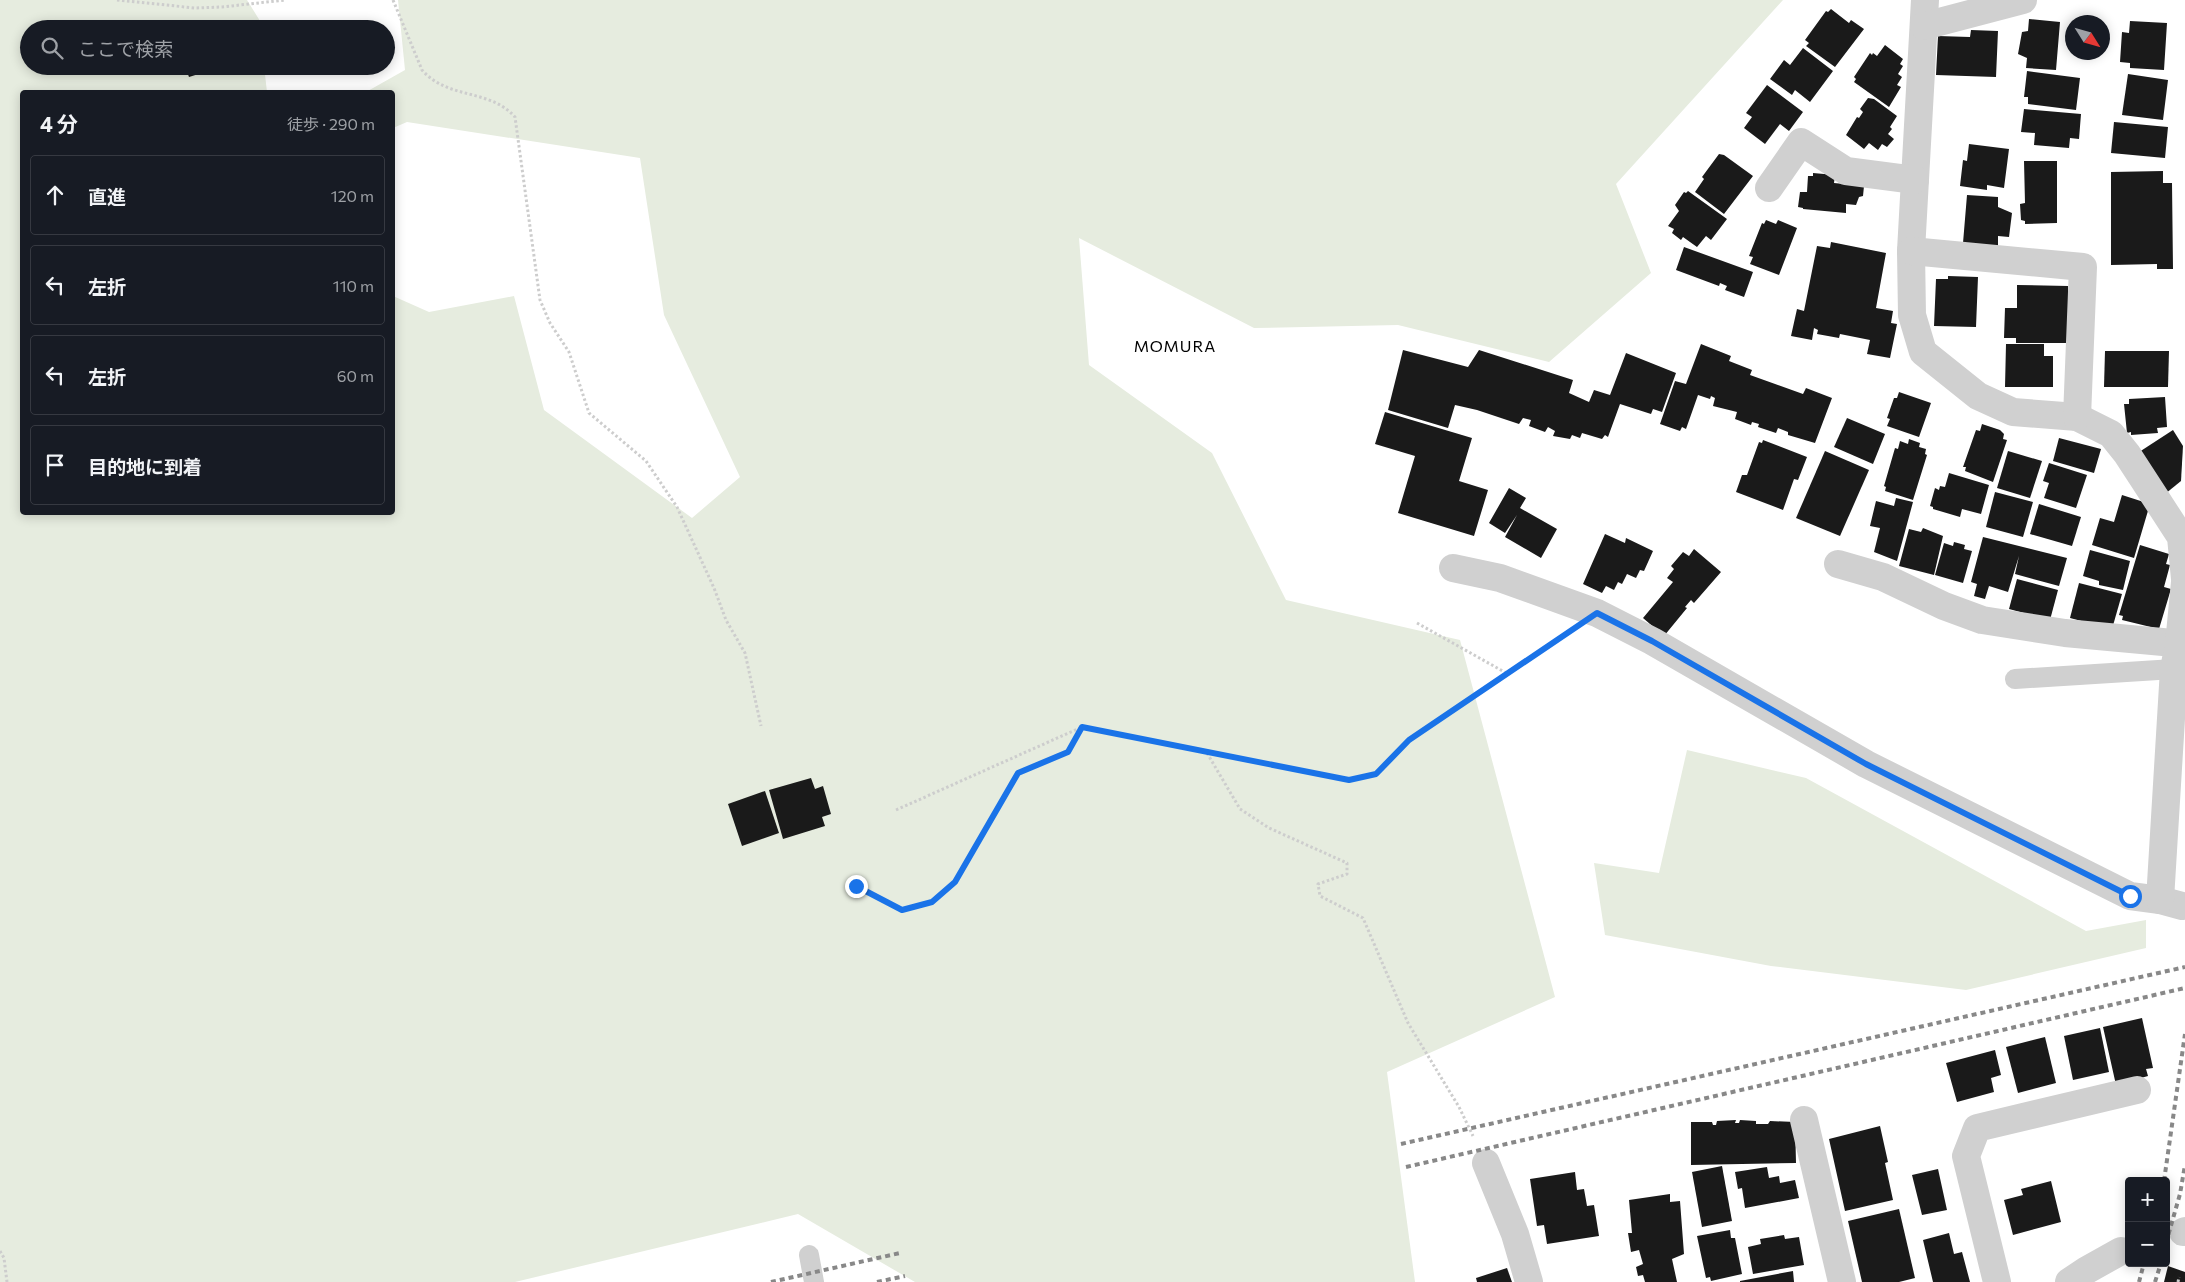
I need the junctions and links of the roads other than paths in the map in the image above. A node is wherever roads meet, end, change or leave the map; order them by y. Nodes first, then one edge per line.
1 (2023, 0) edge
2 (1924, 13) edge
3 (1915, 180) junction
4 (1769, 188) dead end
5 (1911, 251) junction
6 (2077, 417) junction
7 (1838, 564) dead end
8 (1453, 568) dead end
9 (2185, 581) edge
10 (2179, 652) edge
11 (2015, 679) dead end
12 (2138, 1090) dead end
13 (1804, 1120) dead end
14 (1486, 1163) dead end
15 (2121, 1251) dead end
16 (809, 1255) dead end
17 (814, 1282) edge
18 (1529, 1282) edge
19 (1842, 1282) edge
20 (1997, 1282) edge
21 (2069, 1282) edge

1 - 2 street
2 - 3 street
3 - 4 street
3 - 5 street
5 - 6 street
5 - 6 street
6 - 9 street
7 - 10 street
8 - 10 street
9 - 10 street
10 - 11 lane
12 - 20 street
13 - 19 street
14 - 18 street
15 - 21 street
16 - 17 lane

